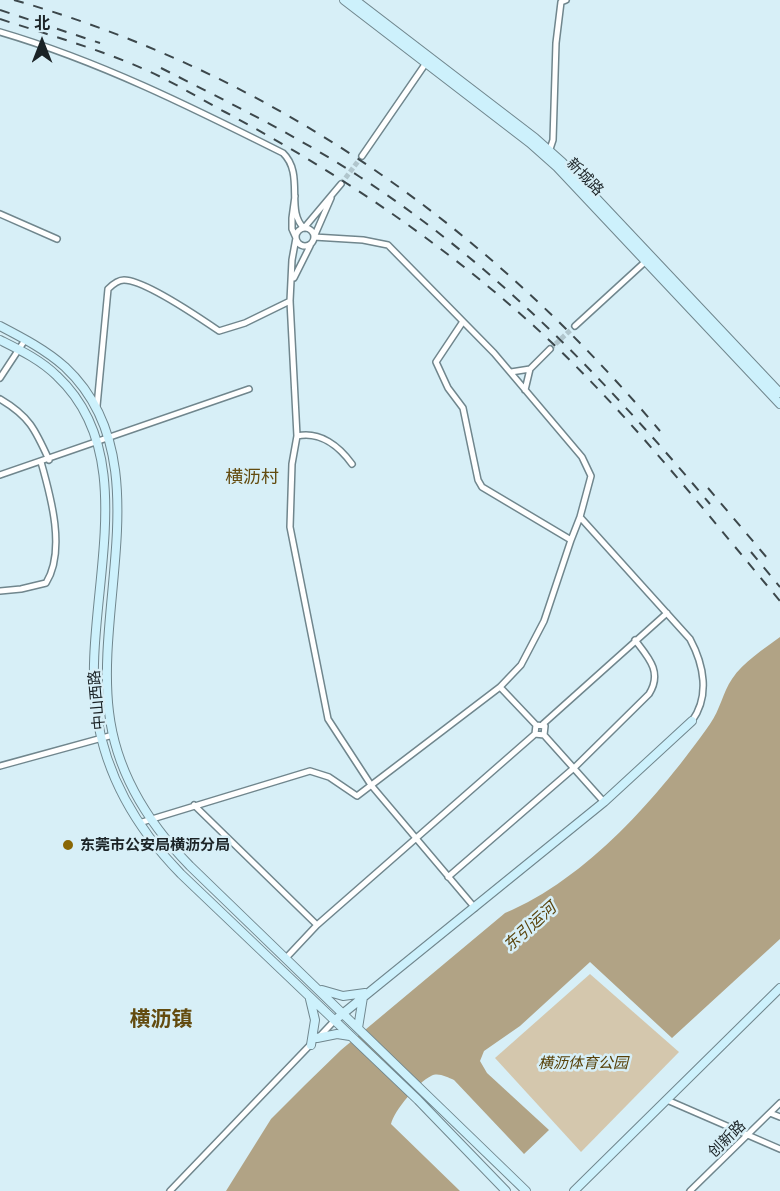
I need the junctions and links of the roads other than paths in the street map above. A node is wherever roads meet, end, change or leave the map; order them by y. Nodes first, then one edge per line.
1 (344, 0) edge
2 (355, 0) edge
3 (563, 1) edge
4 (0, 32) edge
5 (426, 63) junction
6 (547, 154) junction
7 (362, 156) tunnel mouth
8 (341, 184) tunnel mouth
9 (296, 196) junction
10 (331, 198) junction
11 (0, 214) edge
12 (304, 228) junction
13 (314, 237) junction
14 (296, 238) junction
15 (57, 239) dead end
16 (310, 244) junction
17 (646, 261) junction
18 (292, 285) junction
19 (290, 301) junction
20 (462, 323) junction
21 (0, 326) edge
22 (574, 326) tunnel mouth
23 (0, 340) edge
24 (25, 340) junction
25 (18, 350) junction
26 (550, 350) tunnel mouth
27 (530, 369) junction
28 (511, 372) junction
29 (0, 378) edge
30 (249, 389) dead end
31 (525, 390) junction
32 (780, 393) edge
33 (0, 399) edge
34 (780, 404) edge
35 (97, 406) junction
36 (297, 436) junction
37 (110, 438) junction
38 (99, 442) junction
39 (49, 460) junction
40 (41, 462) junction
41 (352, 464) dead end
42 (0, 475) edge
43 (580, 517) junction
44 (571, 540) junction
45 (0, 591) edge
46 (667, 613) junction
47 (635, 640) junction
48 (500, 687) junction
49 (692, 721) joint
50 (543, 724) junction
51 (536, 725) junction
52 (535, 734) junction
53 (113, 735) junction
54 (544, 735) junction
55 (102, 739) junction
56 (0, 766) edge
57 (574, 767) junction
58 (371, 785) junction
59 (604, 802) junction
60 (194, 805) junction
61 (150, 820) junction
62 (139, 823) junction
63 (415, 838) junction
64 (448, 877) junction
65 (475, 908) junction
66 (317, 925) junction
67 (286, 958) junction
68 (317, 987) junction
69 (780, 988) edge
70 (366, 994) junction
71 (308, 995) junction
72 (343, 1012) junction
73 (335, 1020) junction
74 (358, 1028) junction
75 (350, 1036) junction
76 (317, 1038) junction
77 (310, 1045) junction
78 (667, 1100) junction
79 (780, 1103) edge
80 (770, 1113) junction
81 (780, 1117) edge
82 (747, 1135) junction
83 (780, 1149) edge
84 (170, 1191) edge
85 (506, 1191) edge
86 (526, 1191) edge
87 (574, 1191) edge
88 (690, 1191) edge

1 - 5 main road, 新城路
2 - 6 main road, 新城路
3 - 6 street
4 - 9 street
5 - 6 main road, 新城路
5 - 7 street
6 - 17 main road, 新城路
6 - 32 main road, 新城路
8 - 10 street
9 - 12 street
9 - 14 street
10 - 12 street
10 - 13 street
11 - 15 street
12 - 13 street
12 - 14 street
13 - 16 street
13 - 20 street
14 - 16 street
14 - 18 street
16 - 18 street
17 - 22 street
17 - 34 main road, 新城路
18 - 19 street
19 - 35 street
19 - 36 street
20 - 28 street
20 - 44 street
21 - 24 main road, 中山西路
23 - 25 main road, 中山西路
24 - 25 street
24 - 35 main road, 中山西路
25 - 29 street
25 - 38 main road, 中山西路
26 - 27 street
27 - 28 street
27 - 31 street
28 - 31 street
30 - 37 street
31 - 43 street
33 - 39 street
35 - 37 main road, 中山西路
36 - 41 street
36 - 58 street
37 - 38 street
37 - 53 main road, 中山西路
38 - 39 street
38 - 55 main road, 中山西路
39 - 40 street
40 - 42 street
40 - 45 street
43 - 44 street
43 - 46 street
44 - 48 street
46 - 47 street
46 - 49 street
47 - 50 street
47 - 57 street
48 - 51 street
48 - 58 street
49 - 59 main road
50 - 51 street
50 - 54 street
51 - 52 street
52 - 54 street
52 - 63 street
53 - 55 street
53 - 61 main road, 中山西路
54 - 57 street
55 - 56 street
55 - 62 main road, 中山西路
57 - 59 street
57 - 64 street
58 - 60 street
58 - 63 street
59 - 65 main road
60 - 61 street
60 - 66 street
61 - 62 street
61 - 67 main road, 中山西路
62 - 71 main road, 中山西路
63 - 64 street
63 - 66 street
64 - 65 street
65 - 70 main road
66 - 67 street
67 - 68 main road, 中山西路
68 - 70 main road
68 - 72 main road, 中山西路
69 - 78 main road
70 - 72 main road
70 - 74 main road
71 - 73 main road, 中山西路
71 - 77 main road
72 - 73 main road
72 - 74 main road, 中山西路
73 - 75 main road, 中山西路
73 - 76 street
74 - 86 main road, 中山西路
75 - 76 main road
75 - 85 main road, 中山西路
76 - 77 street
77 - 84 street
78 - 82 street
78 - 87 main road
79 - 80 street, 创新路
80 - 81 street
80 - 82 street, 创新路
82 - 83 street
82 - 88 street, 创新路

